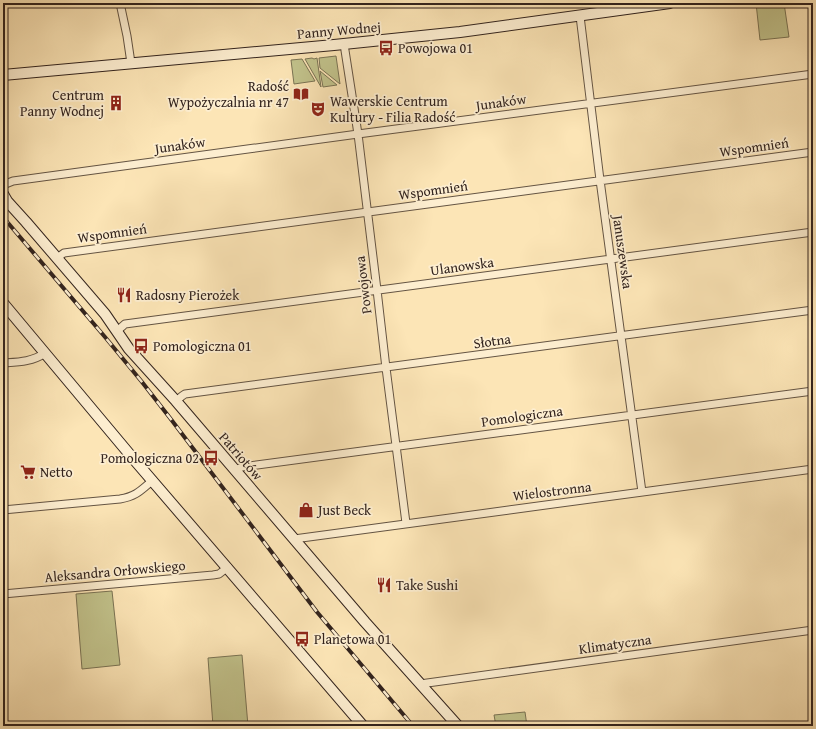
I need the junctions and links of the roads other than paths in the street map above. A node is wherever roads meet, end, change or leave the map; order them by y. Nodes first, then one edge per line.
1 (120, 3) edge
2 (670, 3) edge
3 (580, 16) junction
4 (344, 44) junction
5 (131, 63) junction
6 (5, 74) edge
7 (813, 74) edge
8 (590, 103) junction
9 (358, 134) junction
10 (813, 152) edge
11 (600, 180) junction
12 (3, 185) edge
13 (4, 198) edge
14 (368, 212) junction
15 (813, 232) edge
16 (57, 258) junction
17 (611, 259) junction
18 (377, 290) junction
19 (3, 303) edge
20 (813, 310) edge
21 (117, 331) junction
22 (621, 336) junction
23 (45, 353) junction
24 (3, 363) edge
25 (386, 368) junction
26 (813, 391) edge
27 (176, 401) junction
28 (631, 414) junction
29 (396, 446) junction
30 (813, 469) edge
31 (235, 470) junction
32 (153, 480) junction
33 (642, 492) junction
34 (3, 510) edge
35 (406, 523) junction
36 (294, 539) junction
37 (228, 567) junction
38 (3, 594) edge
39 (813, 630) edge
40 (420, 684) junction
41 (361, 725) edge
42 (458, 726) edge

1 - 5 street
2 - 3 main road, Panny Wodnej
3 - 4 main road, Panny Wodnej
3 - 8 street, Januszewska
4 - 5 main road, Panny Wodnej
4 - 9 street, Powojowa
5 - 6 main road, Panny Wodnej
7 - 8 street, Junaków
8 - 9 street, Junaków
8 - 11 street, Januszewska
9 - 12 street, Junaków
9 - 14 street, Powojowa
10 - 11 street, Wspomnień
11 - 14 street, Wspomnień
11 - 17 street, Januszewska
13 - 16 main road, Patriotów
14 - 16 street, Wspomnień
14 - 18 street, Powojowa
15 - 17 street, Ulanowska
16 - 21 main road, Patriotów
17 - 18 street, Ulanowska
17 - 22 street, Januszewska
18 - 21 street, Ulanowska
18 - 25 street, Powojowa
19 - 23 main road
20 - 22 street, Słotna
21 - 27 main road, Patriotów
22 - 25 street, Słotna
22 - 28 street, Januszewska
23 - 24 street
23 - 32 main road
25 - 27 street, Słotna
25 - 29 street, Powojowa
26 - 28 street, Pomologiczna
27 - 31 main road, Patriotów
28 - 29 street, Pomologiczna
28 - 33 street, Januszewska
29 - 31 street, Pomologiczna
29 - 35 street, Powojowa
30 - 33 street, Wielostronna
31 - 36 main road, Patriotów
32 - 34 street
32 - 37 main road
33 - 35 street, Wielostronna
35 - 36 street, Wielostronna
36 - 40 main road, Patriotów
37 - 38 street, Aleksandra Orłowskiego
37 - 41 main road
39 - 40 street, Klimatyczna
40 - 42 main road, Patriotów

